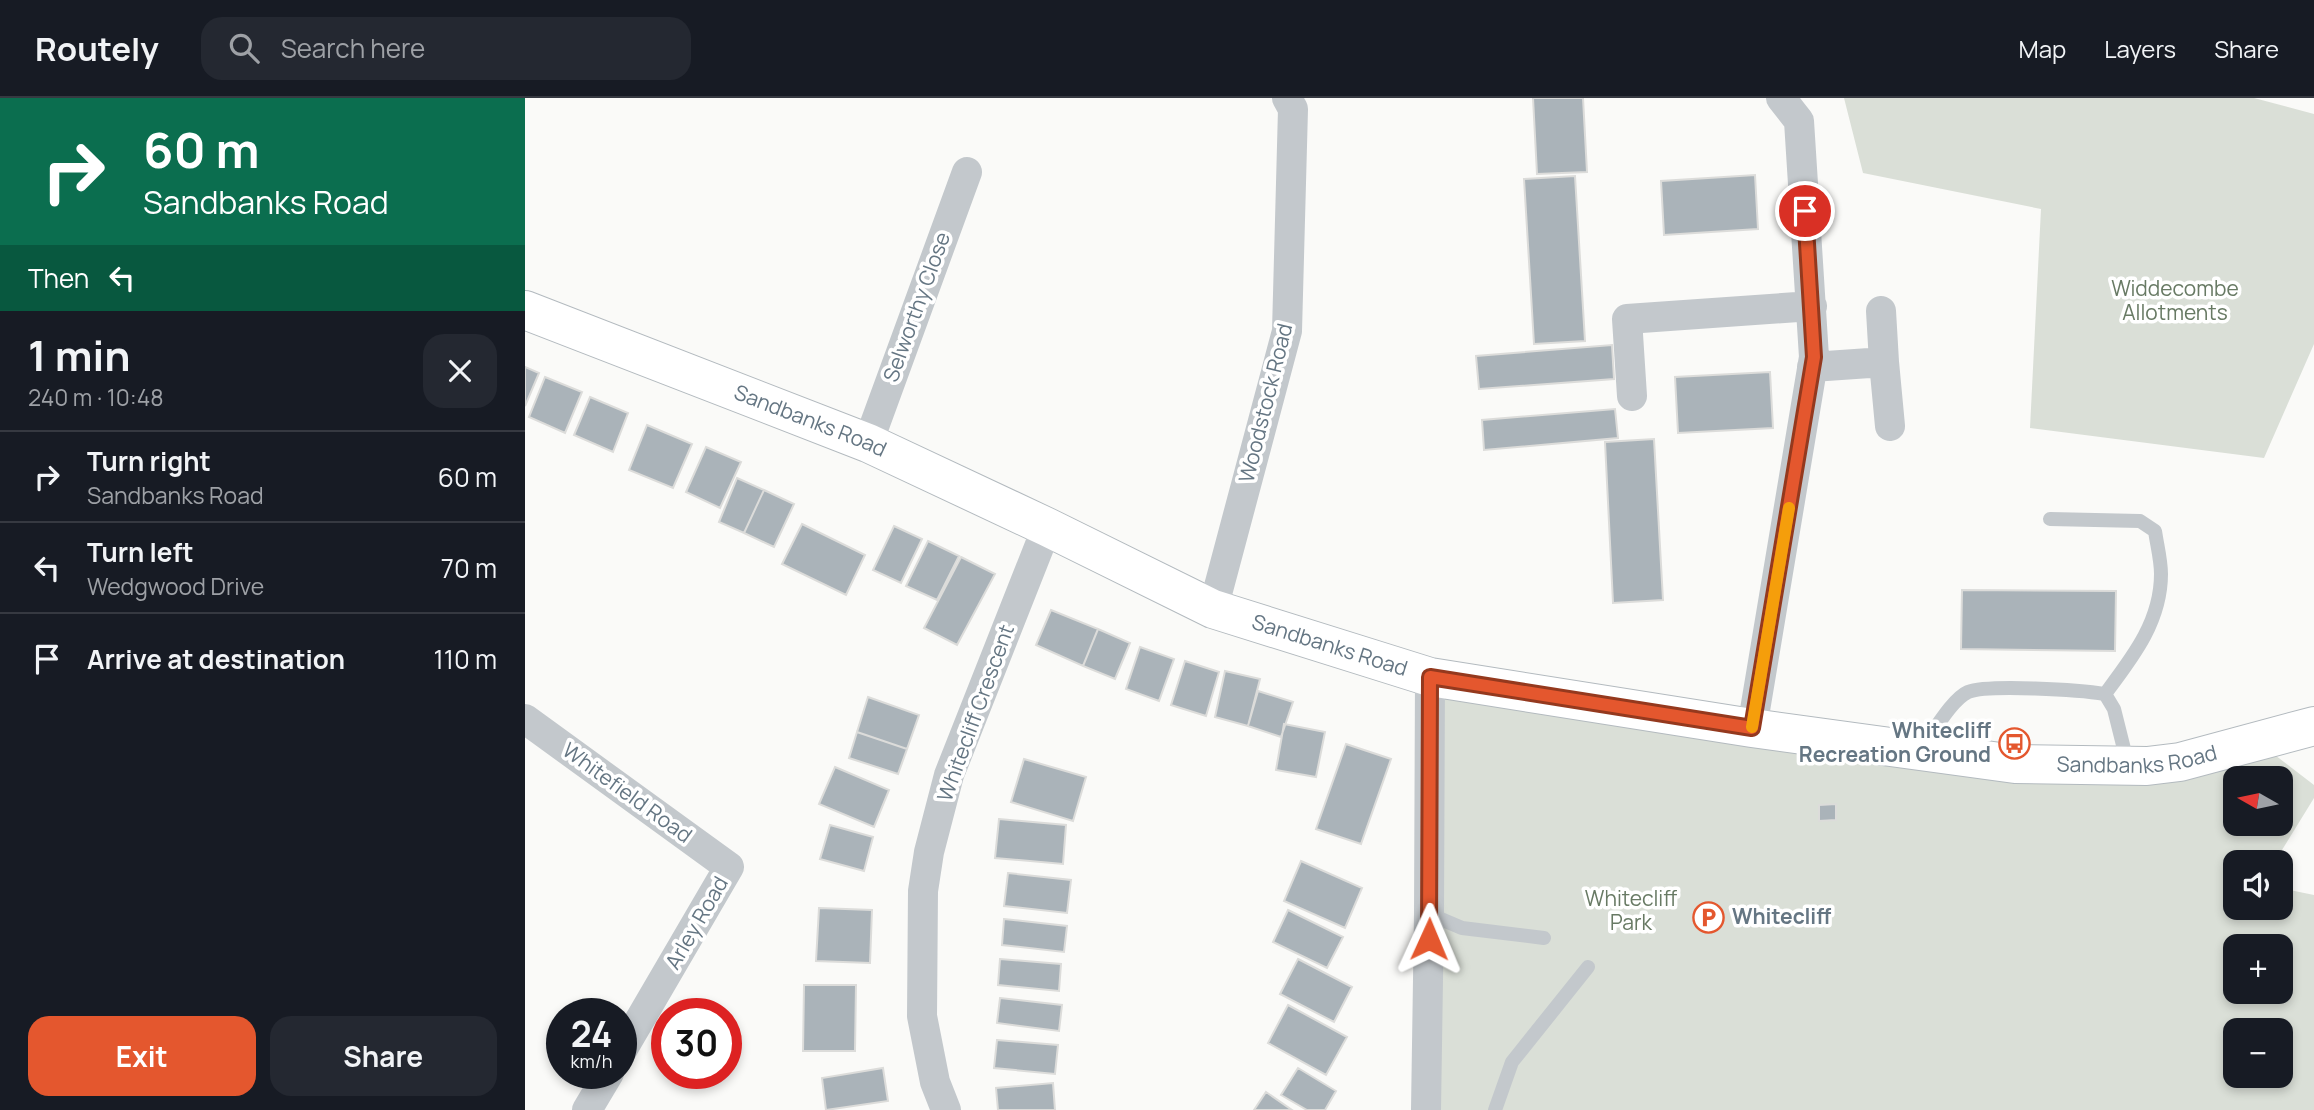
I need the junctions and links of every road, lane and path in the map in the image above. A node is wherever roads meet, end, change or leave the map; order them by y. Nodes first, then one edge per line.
1 (1781, 98) edge
2 (1290, 103) edge
3 (967, 172) dead end
4 (1812, 306) junction
5 (525, 310) edge
6 (1881, 311) dead end
7 (1884, 362) junction
8 (1812, 367) junction
9 (1632, 396) dead end
10 (1890, 426) dead end
11 (868, 443) junction
12 (2050, 519) dead end
13 (1047, 527) junction
14 (1213, 609) junction
15 (1430, 677) junction
16 (2105, 694) junction
17 (525, 719) edge
18 (1752, 728) junction
19 (2312, 731) edge
20 (1920, 751) junction
21 (2128, 766) junction
22 (729, 867) joint
23 (1430, 914) junction
24 (1544, 939) dead end
25 (1588, 968) dead end
26 (637, 1025) edge
27 (599, 1089) edge
28 (587, 1110) edge
29 (946, 1110) edge
30 (1426, 1110) edge
31 (1495, 1110) edge

1 - 4 street
2 - 14 street, Woodstock Road
3 - 11 street, Selworthy Close
4 - 8 street
4 - 9 street
5 - 11 main road, Sandbanks Road
6 - 7 street
7 - 8 street
7 - 10 street
8 - 18 street
11 - 13 main road, Sandbanks Road
12 - 16 lane
13 - 14 main road, Sandbanks Road
13 - 29 street, Whitecliff Crescent
14 - 15 main road, Sandbanks Road
15 - 18 main road, Sandbanks Road
15 - 23 street
16 - 20 lane
16 - 21 lane
17 - 22 street, Whitefield Road
18 - 20 main road, Sandbanks Road
19 - 21 main road, Sandbanks Road
20 - 21 main road, Sandbanks Road
22 - 26 street, Arley Road
23 - 24 lane
23 - 30 street
25 - 31 lane
27 - 28 street

